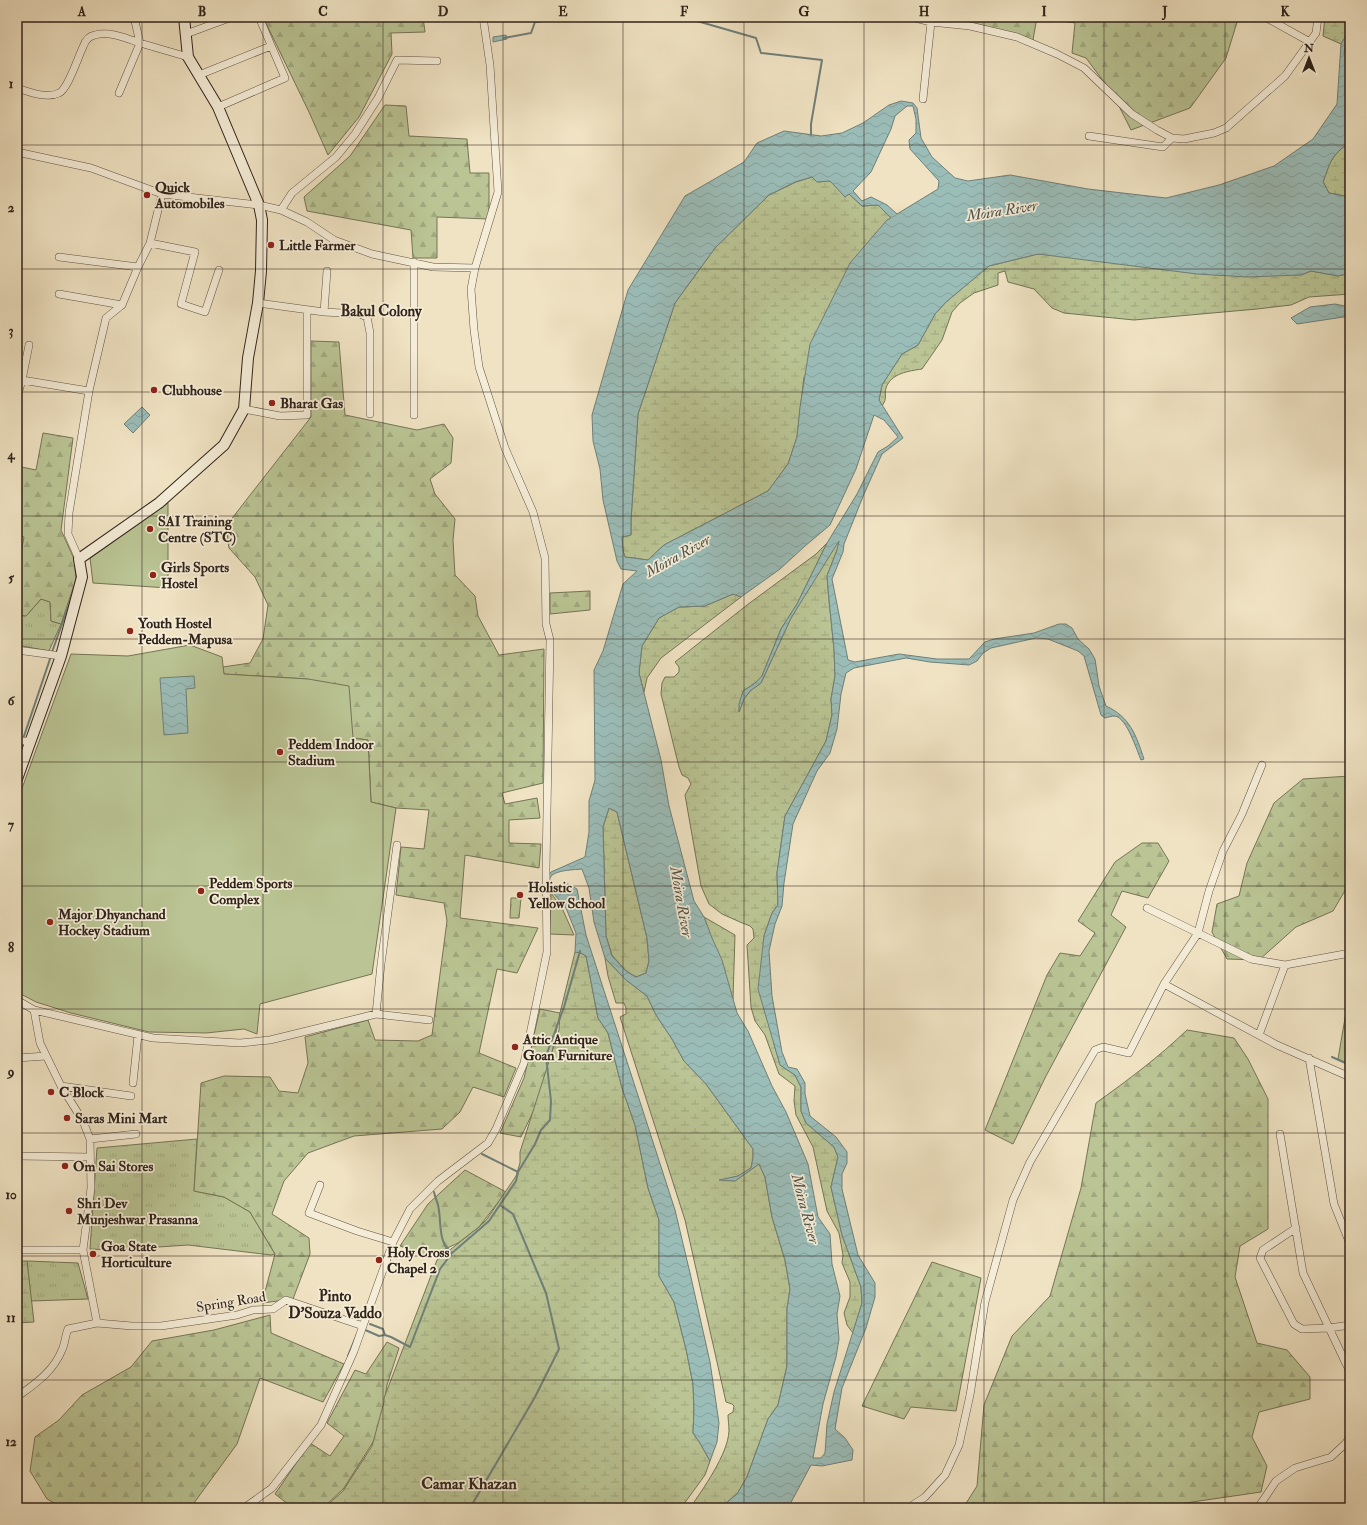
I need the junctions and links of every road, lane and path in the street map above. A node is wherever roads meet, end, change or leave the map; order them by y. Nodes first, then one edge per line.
1 (134, 17) edge
2 (184, 17) edge
3 (232, 17) edge
4 (259, 17) edge
5 (483, 17) edge
6 (911, 17) edge
7 (1265, 17) edge
8 (1318, 17) edge
9 (932, 22) junction
10 (186, 34) junction
11 (1310, 42) junction
12 (140, 43) junction
13 (271, 46) junction
14 (188, 57) junction
15 (437, 61) dead end
16 (199, 75) junction
17 (17, 88) edge
18 (119, 92) dead end
19 (923, 99) dead end
20 (218, 107) junction
21 (1089, 136) dead end
22 (1172, 138) junction
23 (17, 152) edge
24 (162, 194) junction
25 (259, 204) junction
26 (281, 210) junction
27 (150, 243) junction
28 (58, 257) dead end
29 (414, 262) junction
30 (138, 267) junction
31 (474, 268) junction
32 (219, 270) dead end
33 (327, 271) dead end
34 (59, 294) dead end
35 (258, 303) junction
36 (122, 305) junction
37 (307, 310) junction
38 (324, 312) junction
39 (29, 345) dead end
40 (22, 380) junction
41 (89, 391) junction
42 (17, 398) edge
43 (244, 409) junction
44 (370, 414) dead end
45 (414, 415) dead end
46 (79, 559) junction
47 (17, 650) edge
48 (61, 656) junction
49 (17, 741) edge
50 (31, 741) junction
51 (1262, 765) dead end
52 (17, 779) edge
53 (397, 845) dead end
54 (1147, 908) dead end
55 (1198, 933) junction
56 (1350, 953) edge
57 (1285, 965) junction
58 (1164, 984) junction
59 (17, 1000) edge
60 (34, 1010) junction
61 (376, 1014) junction
62 (429, 1020) dead end
63 (138, 1035) junction
64 (1259, 1035) junction
65 (46, 1056) junction
66 (17, 1058) edge
67 (1309, 1058) junction
68 (1350, 1077) edge
69 (133, 1083) dead end
70 (61, 1086) junction
71 (131, 1096) dead end
72 (136, 1134) dead end
73 (1280, 1134) dead end
74 (90, 1139) junction
75 (17, 1156) edge
76 (90, 1158) junction
77 (320, 1185) dead end
78 (1296, 1228) junction
79 (393, 1242) junction
80 (1350, 1244) edge
81 (17, 1250) edge
82 (83, 1250) junction
83 (97, 1322) junction
84 (363, 1325) junction
85 (1350, 1325) edge
86 (1329, 1328) junction
87 (1350, 1372) edge
88 (17, 1397) edge
89 (1350, 1436) edge
90 (1348, 1444) edge
91 (244, 1508) edge
92 (908, 1508) edge
93 (1258, 1508) edge

1 - 12 street
2 - 10 street
3 - 10 street
4 - 13 street
5 - 31 street
6 - 9 street
7 - 11 street
8 - 11 street
9 - 19 street
9 - 22 street
10 - 14 street
11 - 22 street
12 - 14 street
12 - 17 street
12 - 18 street
13 - 16 street
13 - 20 street
14 - 16 street
15 - 26 street
16 - 20 street
20 - 25 street
21 - 22 street
23 - 24 street
24 - 25 street
24 - 27 street
25 - 26 street
25 - 35 street
26 - 29 street
27 - 30 street
27 - 32 street
28 - 30 street
29 - 31 street
29 - 45 street
30 - 36 street
31 - 79 street
33 - 38 street
34 - 36 street
35 - 37 street
35 - 43 street
36 - 41 street
37 - 38 street
37 - 43 street
38 - 44 street
39 - 40 street
40 - 41 street
40 - 42 street
41 - 46 street
43 - 46 street
46 - 48 street
47 - 48 street
48 - 50 street
49 - 50 street
50 - 52 street
51 - 55 street
53 - 61 street
54 - 55 street
55 - 57 street
55 - 58 street
56 - 57 street
57 - 64 street
58 - 64 street
58 - 92 street
59 - 60 street
60 - 63 street
60 - 65 street
61 - 62 street
61 - 63 street
63 - 69 street
64 - 67 street
65 - 66 street
65 - 70 street
67 - 68 street
67 - 80 street
70 - 71 street
70 - 74 street
72 - 74 street
73 - 78 street
74 - 76 street
75 - 76 street
76 - 82 street
77 - 79 street
78 - 86 street
78 - 86 street
79 - 84 street
81 - 82 street
82 - 83 street
83 - 84 street, Spring Road
83 - 88 street
84 - 91 street
85 - 86 street
86 - 87 street
89 - 90 street
90 - 93 street

